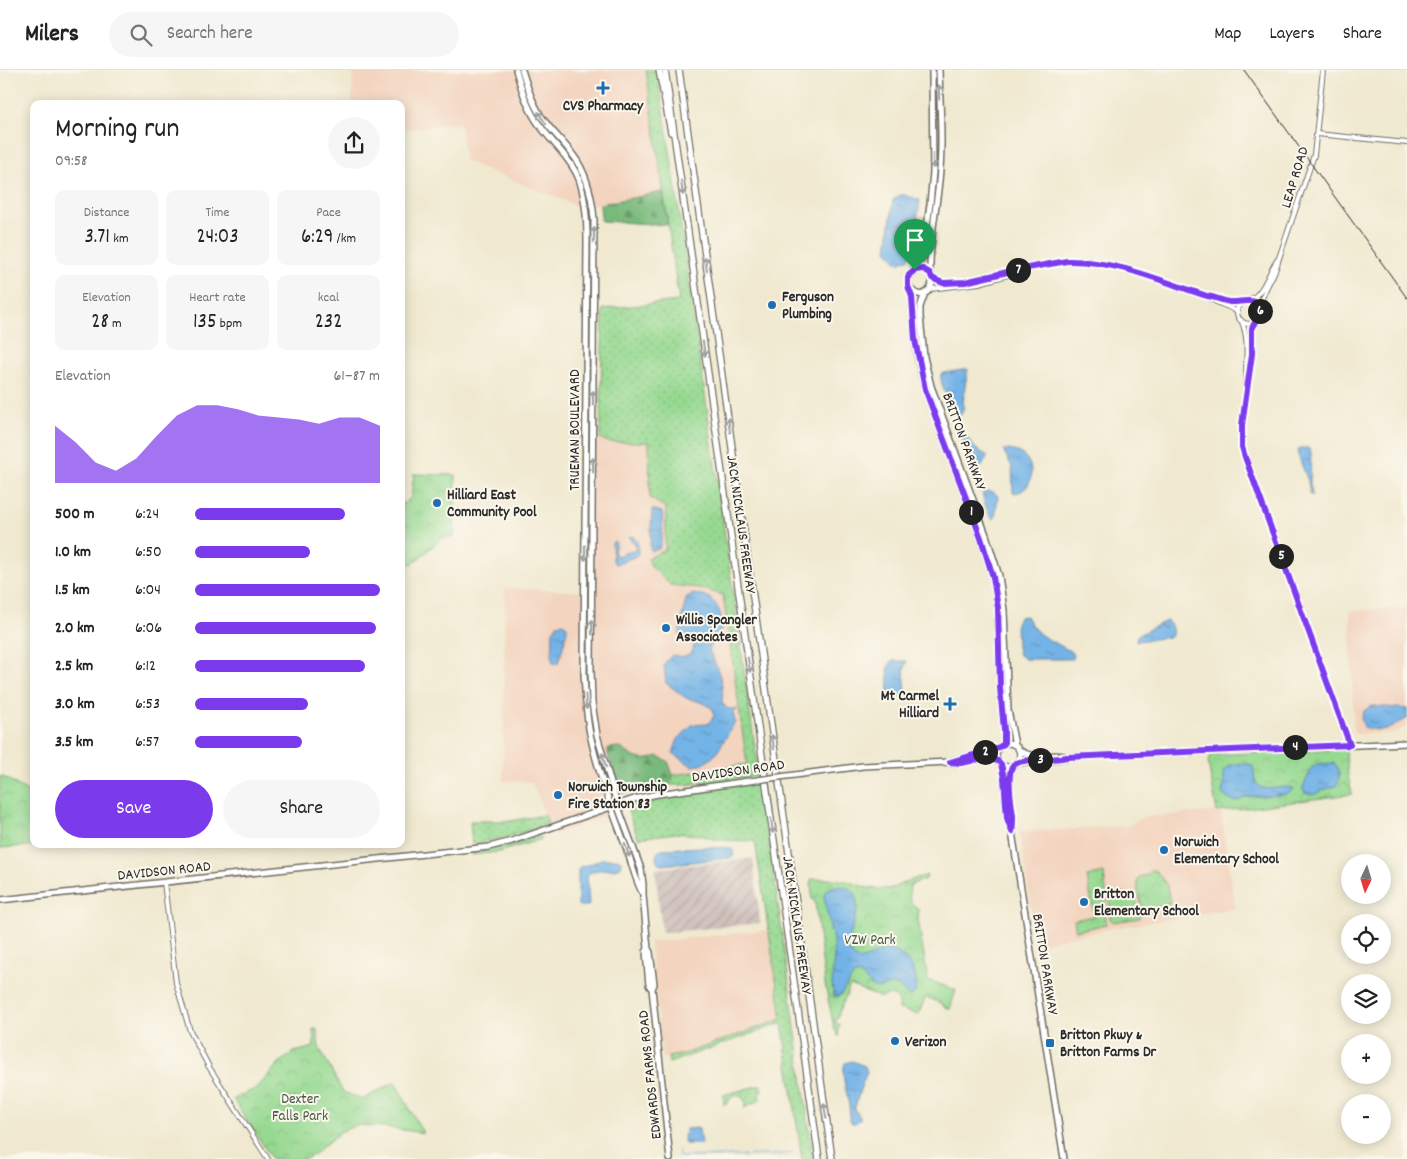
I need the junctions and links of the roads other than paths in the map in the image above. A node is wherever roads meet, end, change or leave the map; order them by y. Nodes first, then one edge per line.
1 (516, 70) edge
2 (522, 70) edge
3 (660, 70) edge
4 (665, 70) edge
5 (680, 70) edge
6 (932, 70) edge
7 (939, 70) edge
8 (1323, 70) edge
9 (1317, 134) junction
10 (1407, 143) edge
11 (680, 172) junction
12 (1279, 258) junction
13 (1038, 266) junction
14 (915, 270) junction
15 (931, 275) junction
16 (910, 289) junction
17 (928, 291) junction
18 (1207, 296) junction
19 (1250, 300) junction
20 (1243, 302) junction
21 (1260, 307) junction
22 (1237, 312) junction
23 (1241, 320) junction
24 (1255, 322) junction
25 (1247, 385) junction
26 (1407, 743) edge
27 (1015, 744) junction
28 (1350, 745) junction
29 (1001, 746) junction
30 (1019, 750) junction
31 (1067, 757) junction
32 (950, 762) junction
33 (1000, 762) junction
34 (1014, 764) junction
35 (617, 804) junction
36 (610, 806) junction
37 (1012, 832) junction
38 (164, 882) junction
39 (643, 895) junction
40 (0, 900) edge
41 (268, 1159) edge
42 (670, 1159) edge
43 (819, 1159) edge
44 (832, 1159) edge
45 (1064, 1159) edge

1 -> 36 main road, TRUEMAN BOULEVARD
35 -> 2 main road, TRUEMAN BOULEVARD
3 - 11 highway
4 - 11 highway, JACK NICKLAUS FREEWAY
44 -> 5 highway, JACK NICKLAUS FREEWAY
6 -> 14 main road
15 -> 7 main road
8 - 9 street, LEAP ROAD
9 - 10 street
9 - 12 street, LEAP ROAD
11 -> 43 highway, JACK NICKLAUS FREEWAY
12 - 19 street, LEAP ROAD
12 - 21 street, LEAP ROAD
13 - 15 street
13 - 17 street
13 - 18 street
14 - 15 main road
14 - 16 main road
15 - 17 main road
16 - 17 main road
16 - 29 main road, BRITTON PARKWAY
17 - 27 main road, BRITTON PARKWAY
18 - 20 street
18 - 22 street
19 - 20 street
19 - 21 street
20 - 22 street
21 - 24 street
22 - 23 street
23 - 24 street
23 - 25 street
24 - 25 street
25 - 28 street
26 - 28 main road
27 - 29 main road
27 - 30 main road
28 - 31 main road
29 - 32 main road, DAVIDSON ROAD
29 - 33 main road
30 - 31 main road
30 - 34 main road
31 - 34 main road
32 - 33 main road, DAVIDSON ROAD
32 - 35 main road, DAVIDSON ROAD, bridge
33 - 34 main road
33 - 37 main road, BRITTON PARKWAY
34 - 37 main road, BRITTON PARKWAY
35 - 36 main road, DAVIDSON ROAD
35 - 39 main road, EDWARDS FARMS ROAD
36 - 38 main road, DAVIDSON ROAD
36 -> 39 main road, EDWARDS FARMS ROAD
37 - 45 main road, BRITTON PARKWAY
38 - 40 main road, DAVIDSON ROAD
38 - 41 street
39 - 42 main road, EDWARDS FARMS ROAD

